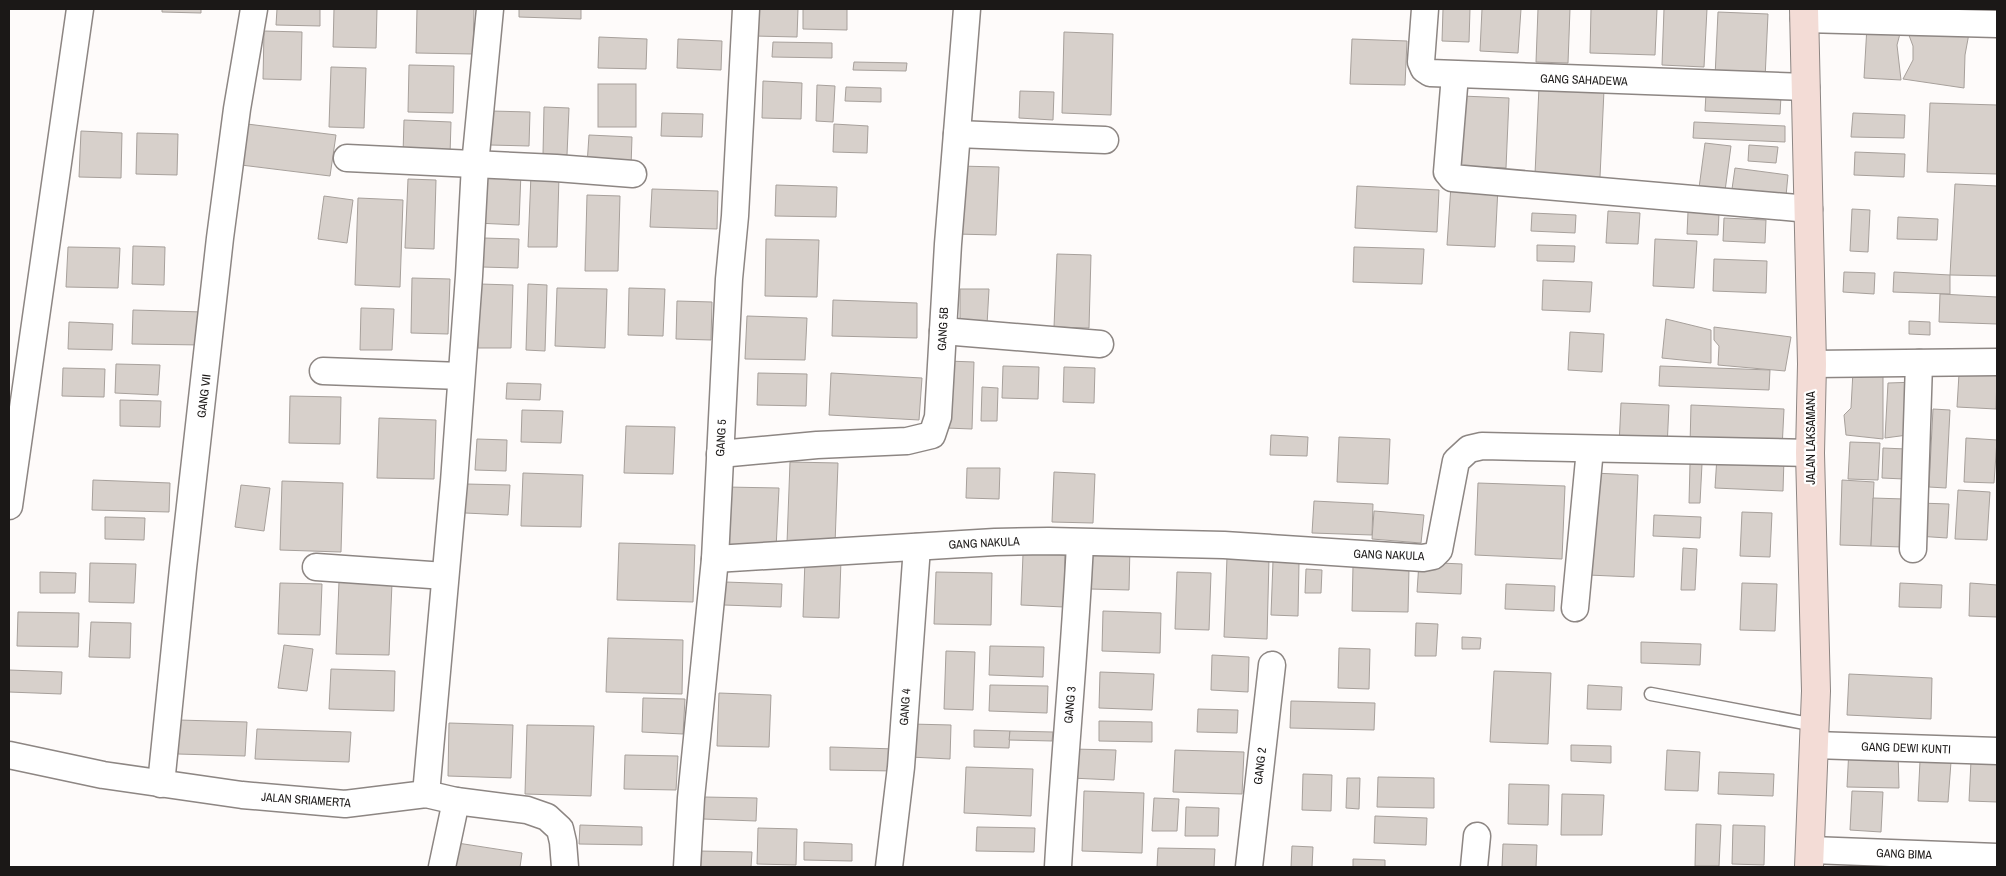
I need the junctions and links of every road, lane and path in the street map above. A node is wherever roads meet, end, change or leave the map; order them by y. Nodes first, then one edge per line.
1 (80, 9) edge
2 (254, 9) edge
3 (490, 9) edge
4 (746, 9) edge
5 (967, 9) edge
6 (1425, 9) edge
7 (1804, 14) edge
8 (1997, 24) edge
9 (1455, 75) junction
10 (1806, 88) junction
11 (957, 134) junction
12 (1105, 140) dead end
13 (347, 158) dead end
14 (475, 165) junction
15 (633, 174) dead end
16 (1808, 208) junction
17 (943, 332) junction
18 (1100, 344) dead end
19 (1997, 362) edge
20 (1919, 363) junction
21 (1812, 364) junction
22 (323, 371) dead end
23 (461, 376) junction
24 (1590, 449) junction
25 (720, 454) junction
26 (1810, 454) junction
27 (9, 506) edge
28 (1080, 543) junction
29 (917, 547) junction
30 (1913, 549) dead end
31 (715, 559) junction
32 (316, 567) dead end
33 (445, 576) junction
34 (1575, 608) dead end
35 (1272, 665) dead end
36 (1651, 694) dead end
37 (1815, 735) junction
38 (1997, 751) edge
39 (9, 754) edge
40 (161, 784) junction
41 (426, 794) junction
42 (456, 801) junction
43 (1477, 836) dead end
44 (1997, 857) edge
45 (1810, 859) edge
46 (442, 867) edge
47 (565, 867) edge
48 (687, 867) edge
49 (889, 867) edge
50 (1058, 867) edge
51 (1249, 867) edge
52 (1474, 867) edge

1 - 27 street
2 - 40 street, GANG VII
3 - 14 street
4 - 25 street, GANG 5
5 - 11 street, GANG 5B
6 - 9 street, GANG SAHADEWA
7 - 8 street
7 - 10 main road, JALAN LAKSAMANA
9 - 10 street, GANG SAHADEWA
9 - 16 street
10 - 16 main road, JALAN LAKSAMANA
11 - 12 street
11 - 17 street, GANG 5B
13 - 14 street
14 - 15 street
14 - 23 street
16 - 21 main road, JALAN LAKSAMANA
17 - 18 street
17 - 25 street, GANG 5B
19 - 20 street
20 - 21 street
20 - 30 street
21 - 26 main road, JALAN LAKSAMANA
22 - 23 street
23 - 33 street
24 - 26 street, GANG NAKULA
24 - 28 street, GANG NAKULA
24 - 34 street
25 - 31 street, GANG 5
26 - 37 main road, JALAN LAKSAMANA
28 - 29 street, GANG NAKULA
28 - 50 street, GANG 3
29 - 31 street, GANG NAKULA
29 - 49 street, GANG 4
31 - 48 street, GANG 5
32 - 33 street
33 - 41 street
35 - 51 street, GANG 2
36 - 37 lane
37 - 38 street, GANG DEWI KUNTI
37 - 45 main road, JALAN LAKSAMANA
39 - 40 street, JALAN SRIAMERTA
40 - 41 street, JALAN SRIAMERTA
41 - 42 street, JALAN SRIAMERTA
42 - 46 street
42 - 47 street, JALAN SRIAMERTA
43 - 52 street
44 - 45 street, GANG BIMA

